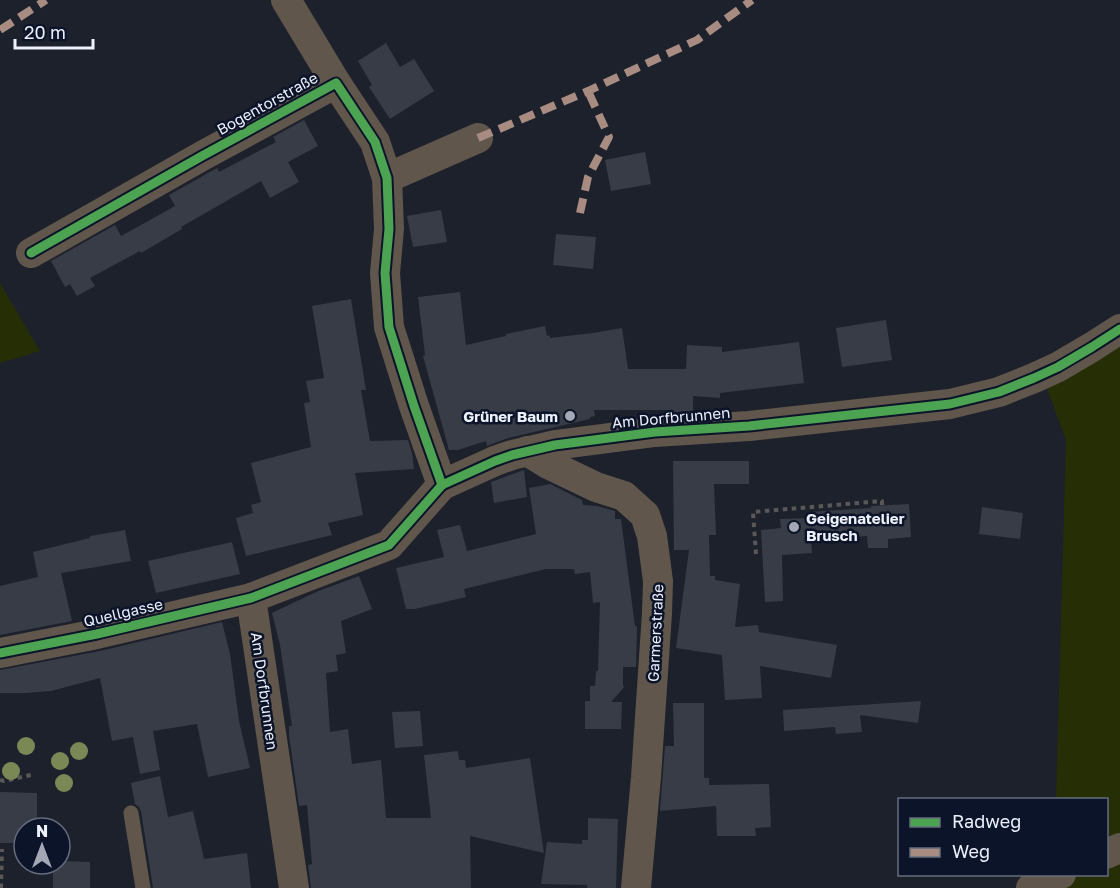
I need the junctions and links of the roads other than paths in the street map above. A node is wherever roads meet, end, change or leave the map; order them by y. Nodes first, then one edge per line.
1 (286, 0) edge
2 (336, 83) junction
3 (478, 138) dead end
4 (387, 178) junction
5 (31, 254) dead end
6 (1120, 328) edge
7 (528, 451) junction
8 (442, 485) junction
9 (251, 598) junction
10 (0, 653) edge
11 (131, 813) dead end
12 (1057, 876) edge
13 (143, 888) edge
14 (294, 888) edge
15 (636, 888) edge
16 (1031, 888) edge

1 - 2 street, Bogentorstraße
2 - 4 street, Bogentorstraße
2 - 5 street, Bogentorstraße
3 - 4 street
4 - 8 street, Bogentorstraße
6 - 7 street, Am Dorfbrunnen
7 - 8 street, Am Dorfbrunnen
7 - 15 street, Garmerstraße
8 - 9 street, Am Dorfbrunnen
9 - 10 street, Quellgasse
9 - 14 street, Am Dorfbrunnen
11 - 13 lane
12 - 16 street

